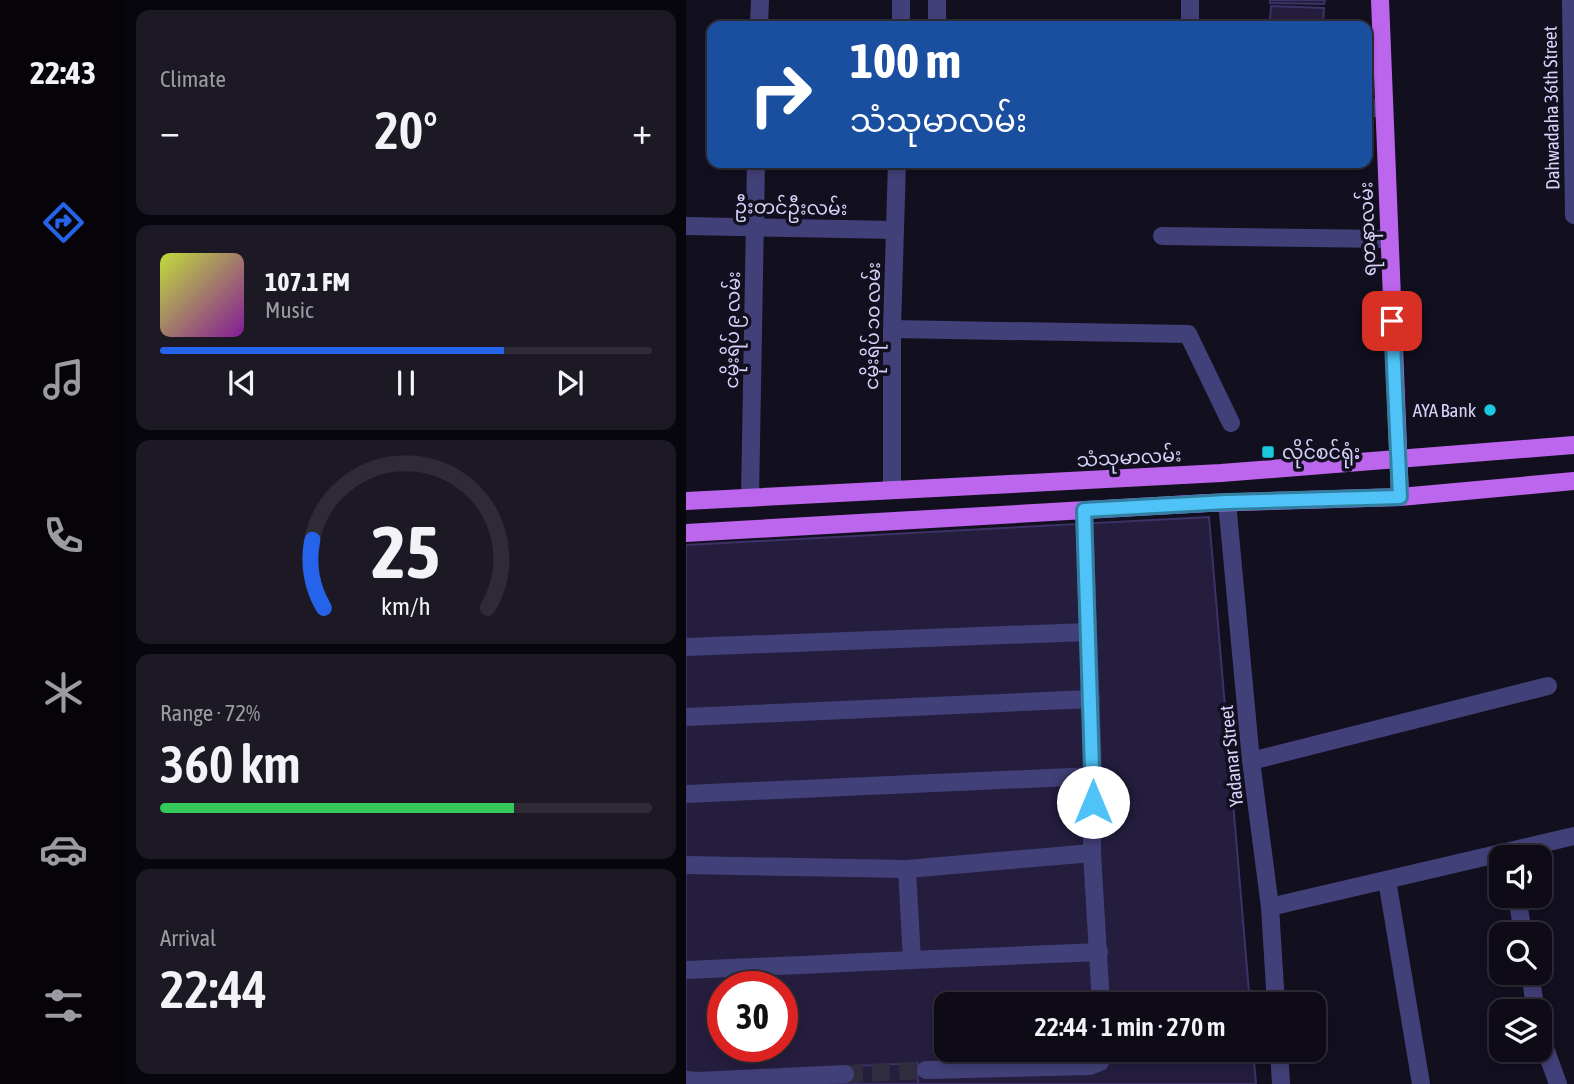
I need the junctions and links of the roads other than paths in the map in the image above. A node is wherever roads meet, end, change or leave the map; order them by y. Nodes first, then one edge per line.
1 (760, 0) edge
2 (901, 0) edge
3 (937, 0) edge
4 (1190, 0) edge
5 (1380, 0) edge
6 (1571, 0) edge
7 (759, 21) edge
8 (901, 21) edge
9 (937, 21) edge
10 (1189, 21) edge
11 (1375, 108) edge
12 (756, 168) edge
13 (897, 168) edge
14 (1574, 215) edge
15 (686, 226) edge
16 (755, 227) junction
17 (895, 230) junction
18 (1162, 236) dead end
19 (1389, 239) junction
20 (892, 329) junction
21 (1231, 423) dead end
22 (1574, 445) edge
23 (1398, 458) junction
24 (1574, 481) edge
25 (892, 490) junction
26 (1400, 497) junction
27 (750, 498) junction
28 (686, 501) edge
29 (1227, 502) junction
30 (1084, 510) junction
31 (686, 533) edge
32 (1088, 632) junction
33 (686, 647) edge
34 (1548, 686) dead end
35 (1091, 699) junction
36 (686, 717) edge
37 (1251, 761) junction
38 (1093, 776) junction
39 (686, 793) edge
40 (1574, 836) edge
41 (1542, 845) edge
42 (1092, 853) junction
43 (1489, 859) edge
44 (686, 865) edge
45 (907, 869) junction
46 (1387, 880) junction
47 (1270, 907) junction
48 (1099, 952) junction
49 (912, 960) junction
50 (686, 970) edge
51 (1101, 992) edge
52 (1275, 992) edge
53 (1100, 1062) edge
54 (1280, 1062) edge
55 (1550, 1062) edge
56 (926, 1070) tunnel mouth
57 (845, 1074) tunnel mouth
58 (686, 1080) edge
59 (1281, 1084) edge
60 (1421, 1084) edge
61 (1558, 1084) edge

1 - 7 street
2 - 8 street
3 - 9 street
4 - 10 street
5 - 11 main road, ရတနာလမ်း
6 - 14 street, Dahwadaha 36th Street
11 - 19 main road, ရတနာလမ်း
12 - 16 street, ငမိုးရိပ် ၉ လမ်း
13 - 17 street, ငမိုးရိပ် ၁၀ လမ်း
15 - 16 street, ဦးတင်ဦးလမ်း
16 - 17 street, ဦးတင်ဦးလမ်း
16 - 27 street, ငမိုးရိပ် ၉ လမ်း
17 - 20 street, ငမိုးရိပ် ၁၀ လမ်း
18 - 19 street
19 - 23 main road, ရတနာလမ်း
20 - 21 street
20 - 25 street, ငမိုးရိပ် ၁၀ လမ်း
22 - 23 main road, သံသုမာလမ်း
23 - 25 main road, သံသုမာလမ်း
23 - 26 main road, ရတနာလမ်း
24 - 26 main road
25 - 27 main road, သံသုမာလမ်း
26 - 29 main road
27 - 28 main road, သံသုမာလမ်း
29 - 30 main road
29 - 37 street, Yadanar Street
30 - 31 main road
30 - 32 street
32 - 33 street
32 - 35 street
34 - 37 street
35 - 36 street
35 - 38 street
37 - 47 street, Yadanar Street
38 - 39 street
38 - 42 street
40 - 41 street
42 - 45 street
42 - 48 street
43 - 46 street
44 - 45 street
45 - 49 street
46 - 47 street
46 - 60 street
47 - 52 street, Yadanar Street
48 - 49 street
48 - 51 street
49 - 50 street
53 - 56 street
54 - 59 street
55 - 61 street
57 - 58 street

